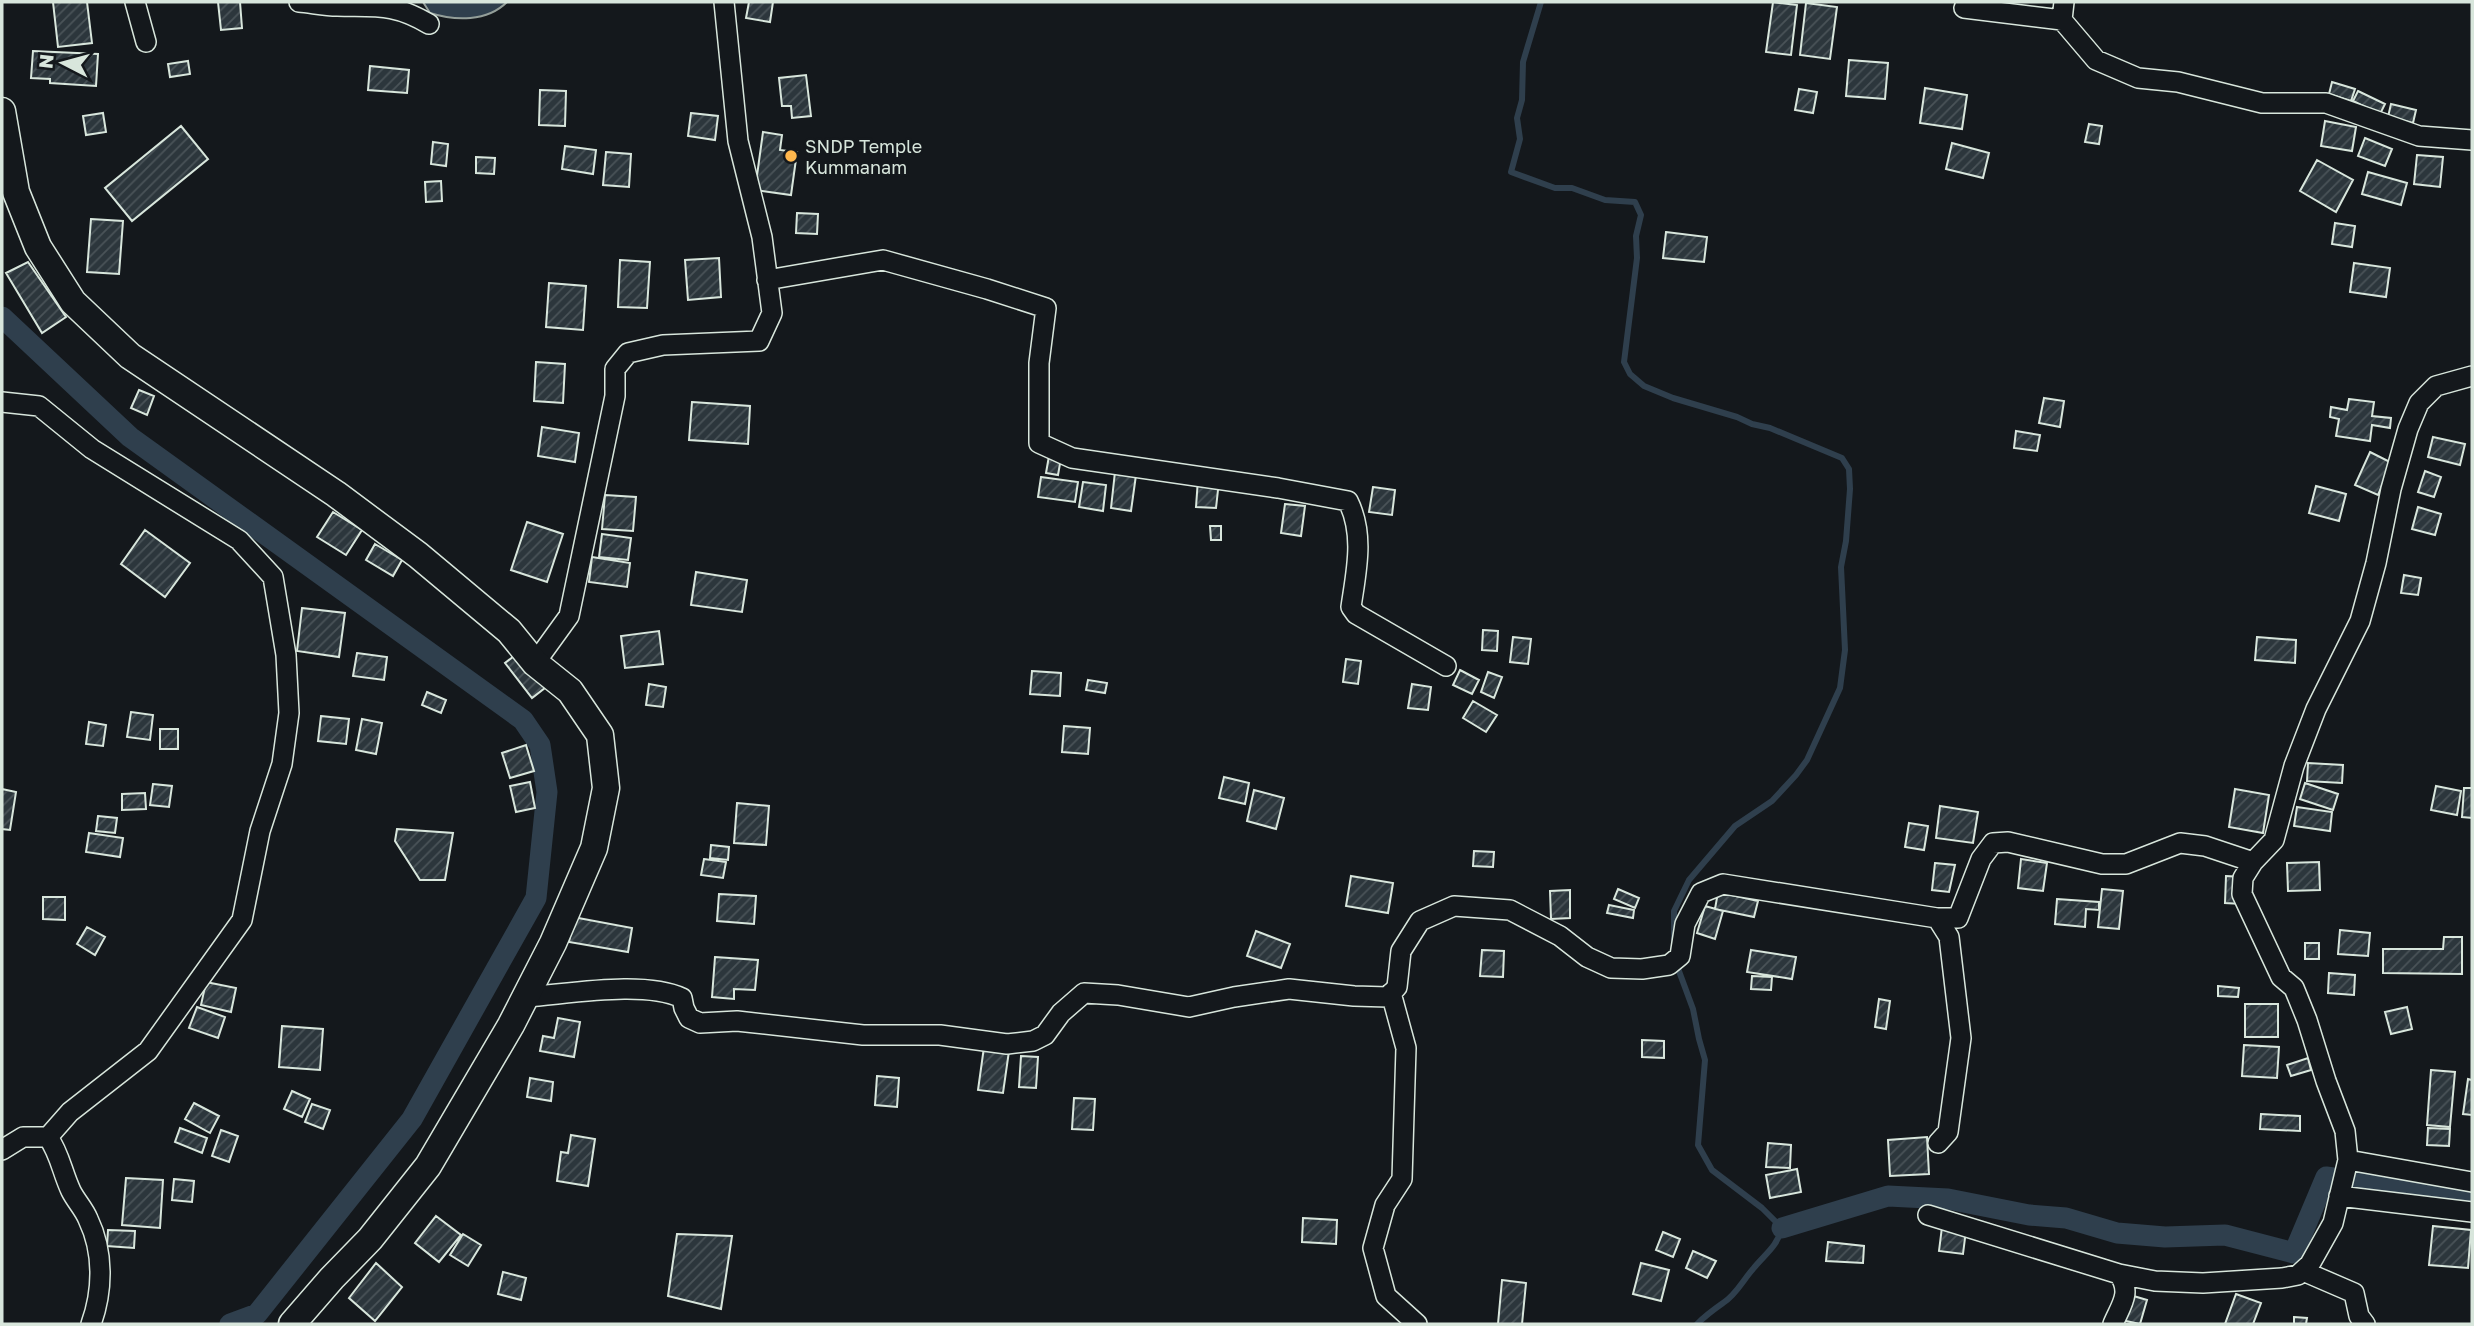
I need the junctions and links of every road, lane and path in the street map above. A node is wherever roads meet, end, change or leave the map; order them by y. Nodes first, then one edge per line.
1 (135, 2) edge
2 (299, 2) edge
3 (724, 2) edge
4 (1964, 8) dead end
5 (2063, 11) edge
6 (429, 24) dead end
7 (146, 42) dead end
8 (2, 111) edge
9 (2472, 140) edge
10 (767, 280) junction
11 (2472, 376) edge
12 (2, 402) edge
13 (535, 663) junction
14 (1446, 666) dead end
15 (2253, 862) junction
16 (1937, 918) junction
17 (1391, 993) junction
18 (526, 997) junction
19 (48, 1137) junction
20 (1938, 1143) dead end
21 (2, 1150) edge
22 (2347, 1163) junction
23 (2472, 1182) edge
24 (2340, 1194) junction
25 (2472, 1212) edge
26 (1928, 1215) dead end
27 (2303, 1271) junction
28 (2119, 1274) junction
29 (91, 1324) edge
30 (292, 1324) edge
31 (1417, 1324) edge
32 (2113, 1324) edge
33 (2365, 1324) edge

1 - 7 street
2 - 6 street
3 - 10 street
4 - 5 street
5 - 9 street
8 - 13 main road
10 - 13 street
10 - 14 street
11 - 15 street
12 - 19 street
13 - 18 main road
15 - 16 street
15 - 22 street
16 - 17 street
16 - 20 street
17 - 18 street
17 - 31 street
18 - 30 main road
19 - 21 street
19 - 29 street
22 - 23 street
22 - 24 street
24 - 25 street
24 - 27 street
26 - 28 street
27 - 28 street
27 - 33 street
28 - 32 street

